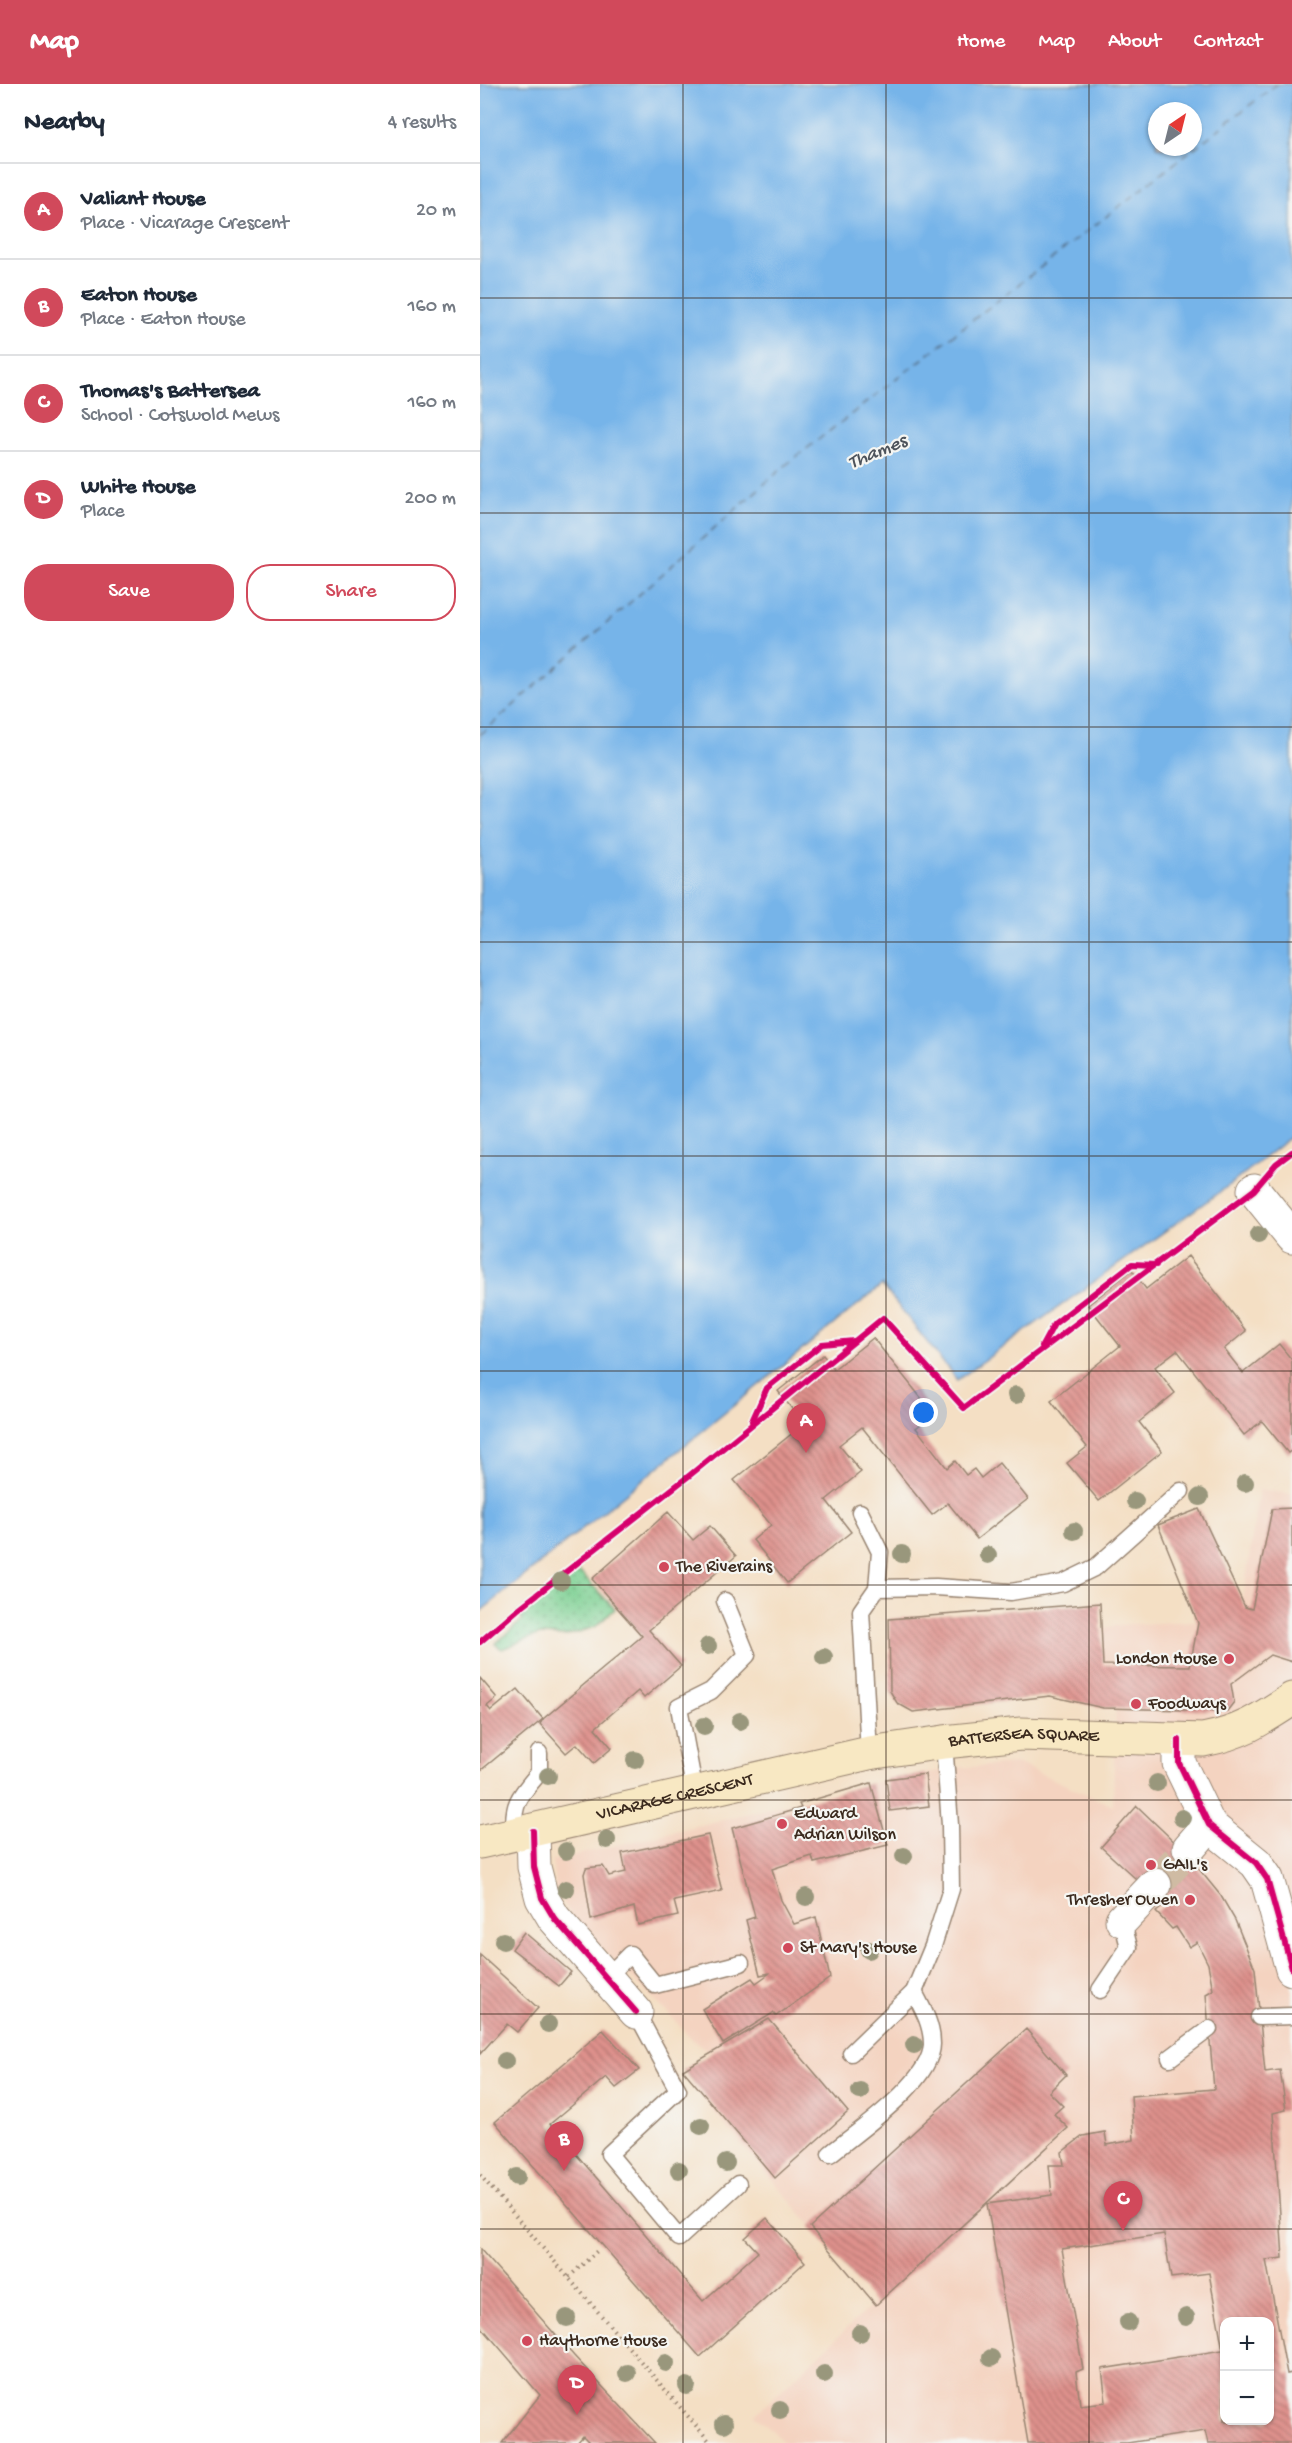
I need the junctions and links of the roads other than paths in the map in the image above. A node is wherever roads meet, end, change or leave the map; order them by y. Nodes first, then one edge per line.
1 (1254, 1190) dead end
2 (1292, 1237) edge
3 (1181, 1491) dead end
4 (860, 1512) dead end
5 (877, 1588) junction
6 (725, 1601) dead end
7 (1292, 1699) edge
8 (1179, 1740) junction
9 (944, 1742) junction
10 (539, 1753) dead end
11 (869, 1753) junction
12 (695, 1793) junction
13 (524, 1832) junction
14 (480, 1842) edge
15 (1155, 1885) tunnel mouth
16 (1122, 1920) joint
17 (741, 1963) dead end
18 (1292, 1969) edge
19 (607, 1977) junction
20 (1100, 1990) dead end
21 (914, 1992) junction
22 (636, 2012) joint
23 (1292, 2016) edge
24 (1260, 2017) dead end
25 (1209, 2029) dead end
26 (851, 2053) dead end
27 (1170, 2058) dead end
28 (830, 2154) dead end
29 (738, 2184) dead end

1 - 2 street
3 - 5 lane
4 - 5 lane
5 - 11 lane
6 - 12 lane
7 - 8 main road, BATTERSEA SQUARE
8 - 9 main road, BATTERSEA SQUARE
8 - 18 street
9 - 11 main road, BATTERSEA SQUARE
9 - 21 lane
10 - 13 lane
11 - 12 main road, VICARAGE CRESCENT
12 - 13 main road, VICARAGE CRESCENT
13 - 14 main road, VICARAGE CRESCENT
13 - 19 street
15 - 16 street
16 - 20 lane
17 - 19 lane
19 - 22 street
21 - 26 lane
21 - 28 lane
22 - 29 lane
23 - 24 lane
25 - 27 lane

